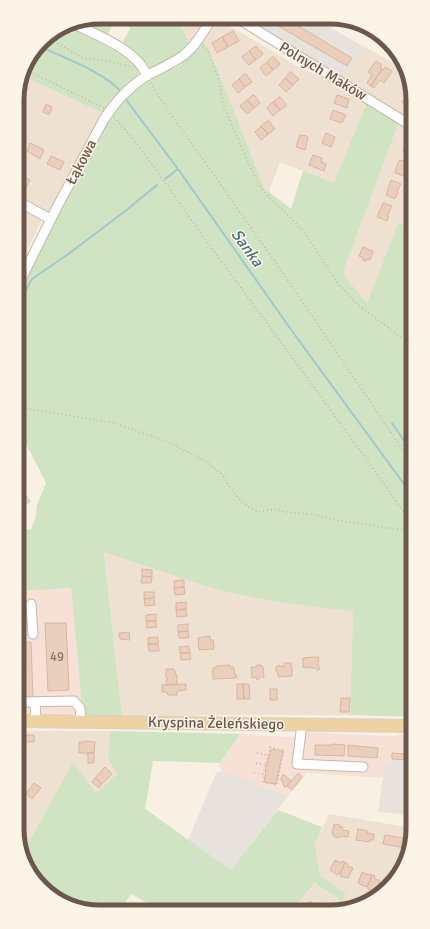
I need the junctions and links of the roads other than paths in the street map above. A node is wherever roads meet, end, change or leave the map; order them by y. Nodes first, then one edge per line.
1 (208, 24) edge
2 (247, 24) edge
3 (81, 27) edge
4 (145, 73) junction
5 (406, 122) edge
6 (24, 204) edge
7 (50, 219) junction
8 (24, 273) edge
9 (31, 604) dead end
10 (32, 634) dead end
11 (24, 702) edge
12 (35, 702) junction
13 (36, 720) junction
14 (24, 721) edge
15 (81, 721) junction
16 (302, 724) junction
17 (406, 726) edge
18 (363, 767) dead end

1 - 4 street, Łąkowa
2 - 5 street, Polnych Maków
3 - 4 street
4 - 7 street, Łąkowa
6 - 7 street
7 - 8 street, Łąkowa
9 - 10 street
11 - 12 street
12 - 13 street
12 - 15 street
13 - 14 main road, Kryspina Żeleńskiego
13 - 15 main road, Kryspina Żeleńskiego
15 - 16 main road, Kryspina Żeleńskiego
16 - 17 main road, Kryspina Żeleńskiego
16 - 18 street

